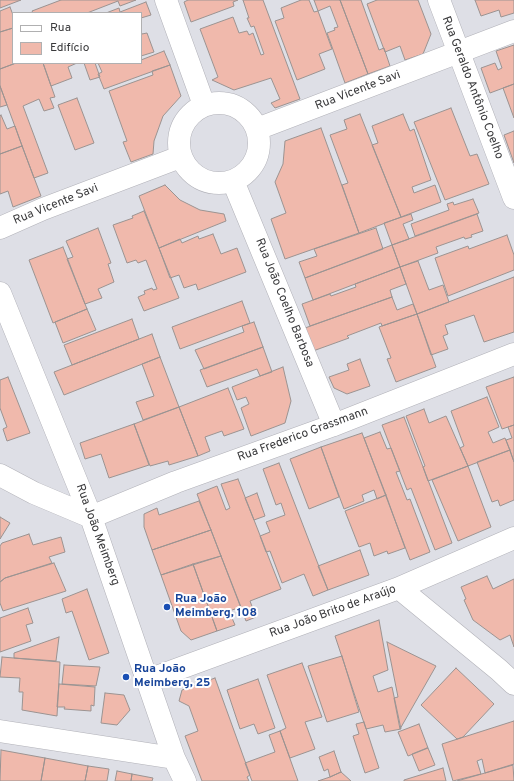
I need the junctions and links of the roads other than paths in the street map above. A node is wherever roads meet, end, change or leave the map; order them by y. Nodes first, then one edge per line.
1 (166, 0) edge
2 (439, 0) edge
3 (514, 31) edge
4 (459, 52) junction
5 (204, 105) junction
6 (257, 129) junction
7 (180, 157) junction
8 (233, 181) junction
9 (514, 198) edge
10 (0, 228) edge
11 (0, 293) edge
12 (514, 354) edge
13 (334, 425) junction
14 (0, 475) edge
15 (91, 517) junction
16 (514, 538) edge
17 (399, 588) junction
18 (148, 680) junction
19 (514, 684) edge
20 (0, 731) edge
21 (174, 758) junction
22 (185, 781) edge

1 - 5 street
2 - 4 street, Rua Geraldo Antônio Coelho
3 - 4 street, Rua Vicente Savi
4 - 6 street, Rua Vicente Savi
4 - 9 street, Rua Geraldo Antônio Coelho
5 - 6 street
5 - 7 street
6 - 8 street
7 - 8 street
7 - 10 street, Rua Vicente Savi
8 - 13 street, Rua João Coelho Barbosa
11 - 15 street, Rua João Meimberg
12 - 13 street, Rua Frederico Grassmann
13 - 15 street, Rua Frederico Grassmann
14 - 15 street
15 - 18 street, Rua João Meimberg
16 - 17 street, Rua João Brito de Araújo
17 - 18 street, Rua João Brito de Araújo
17 - 19 street
18 - 21 street, Rua João Meimberg
20 - 21 street
21 - 22 street, Rua João Meimberg

